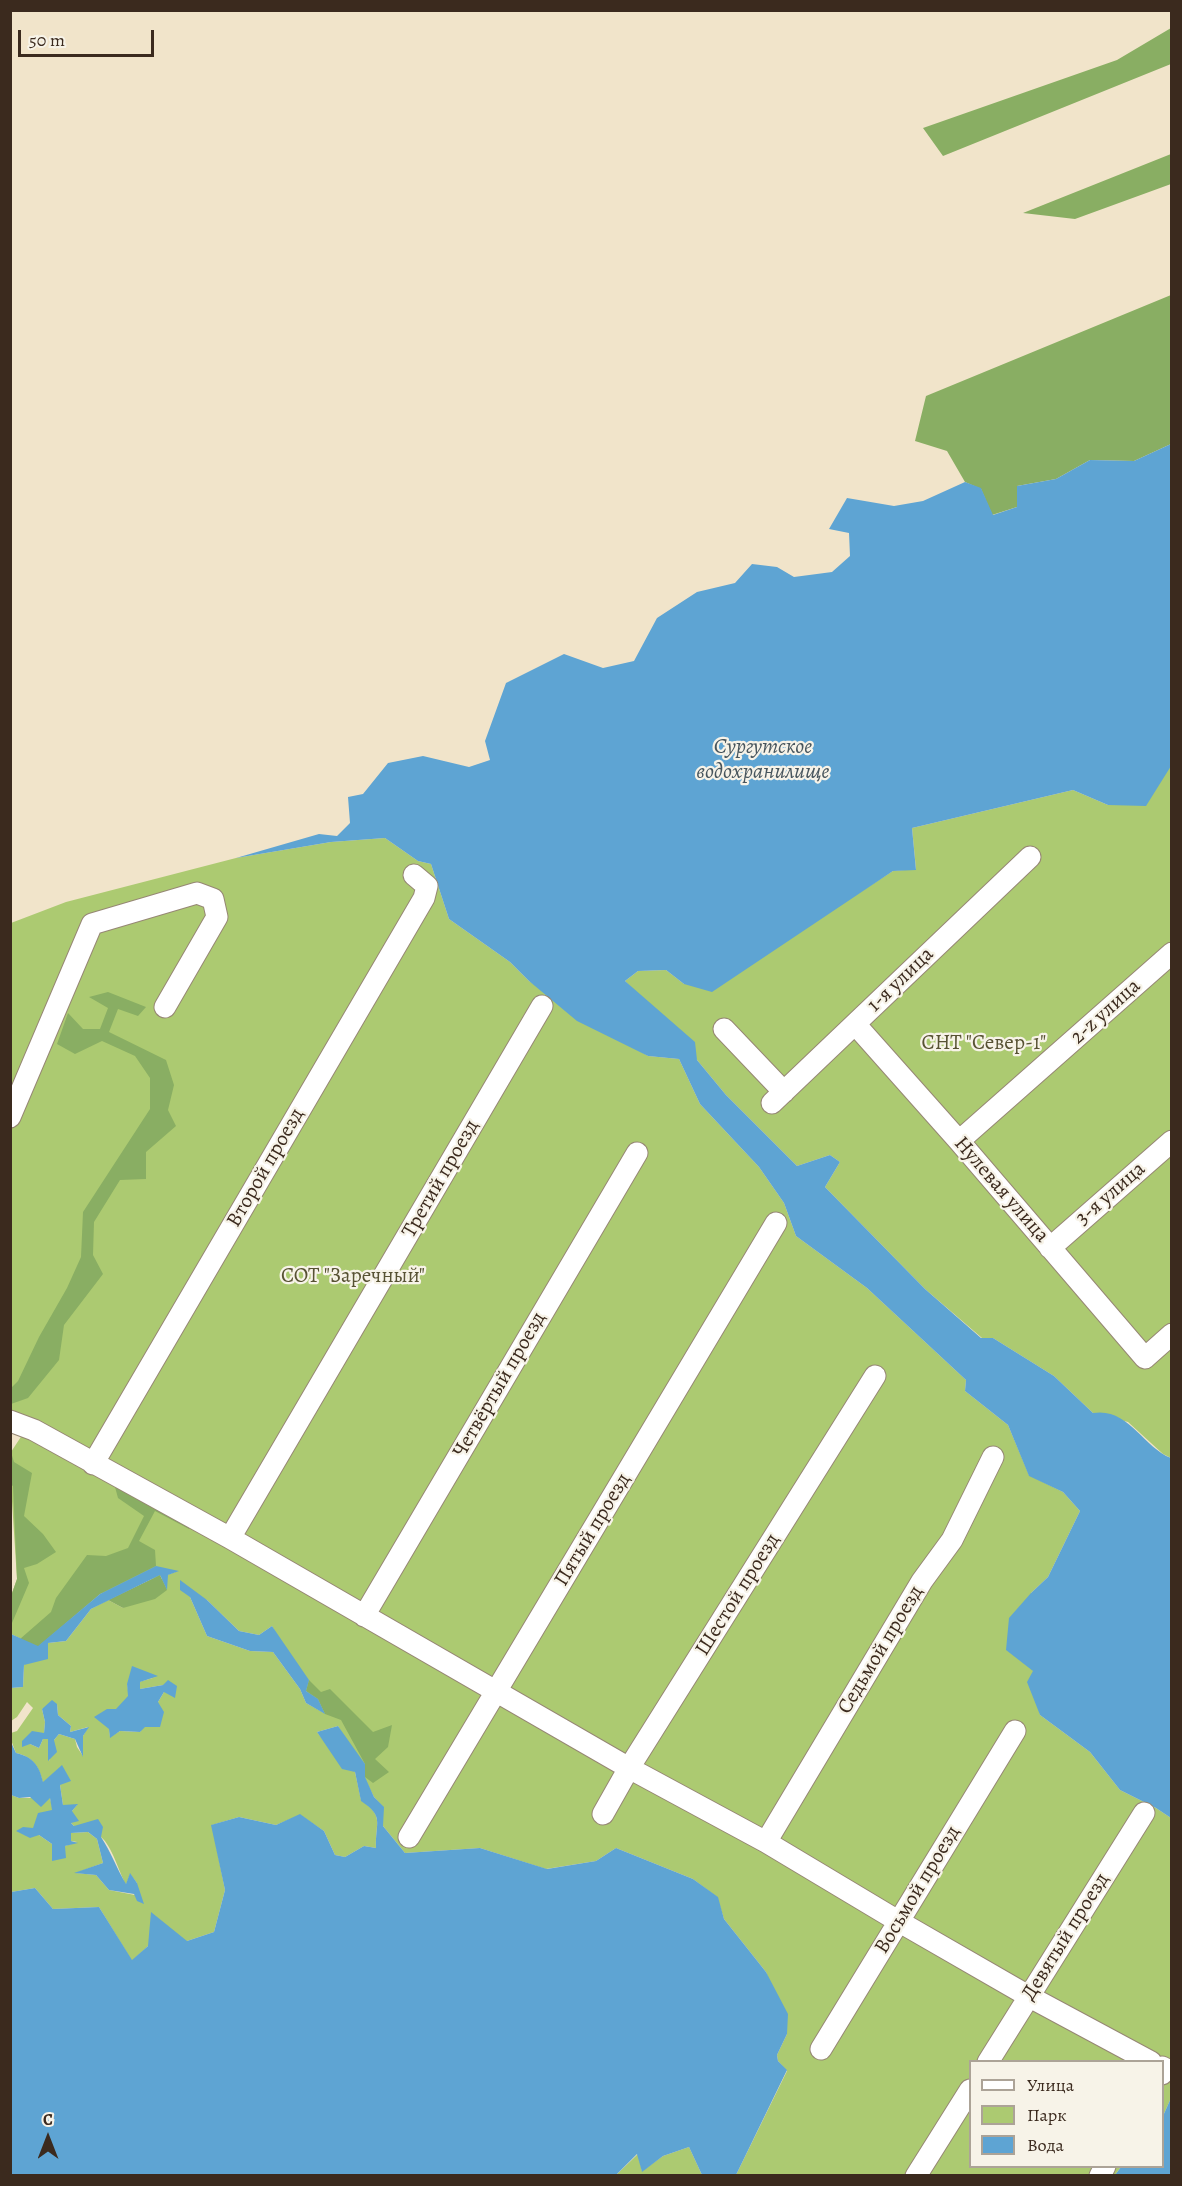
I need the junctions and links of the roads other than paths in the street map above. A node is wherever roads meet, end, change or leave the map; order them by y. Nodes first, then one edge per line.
1 (1030, 856) dead end
2 (414, 875) dead end
3 (1172, 953) edge
4 (165, 1006) dead end
5 (542, 1006) dead end
6 (855, 1024) junction
7 (724, 1029) dead end
8 (10, 1117) edge
9 (1172, 1141) edge
10 (959, 1142) junction
11 (637, 1153) dead end
12 (776, 1223) dead end
13 (1050, 1248) junction
14 (1172, 1334) edge
15 (875, 1376) dead end
16 (10, 1421) edge
17 (993, 1457) dead end
18 (93, 1464) junction
19 (230, 1538) junction
20 (364, 1616) junction
21 (497, 1692) junction
22 (1015, 1731) dead end
23 (629, 1768) junction
24 (1144, 1813) dead end
25 (603, 1814) dead end
26 (409, 1837) dead end
27 (766, 1842) junction
28 (898, 1922) junction
29 (1030, 1997) junction
30 (821, 2049) dead end
31 (989, 2060) edge
32 (1145, 2060) edge
33 (969, 2092) edge
34 (916, 2175) edge

1 - 6 street, 1-я улица
2 - 18 street, Второй проезд
3 - 10 street, 2-z улица
4 - 8 street
5 - 19 street, Третий проезд
6 - 7 street, 1-я улица
6 - 10 street, Нулевая улица
9 - 13 street, 3-я улица
10 - 13 street, Нулевая улица
11 - 20 street, Четвёртый проезд
12 - 21 street, Пятый проезд
13 - 14 street, Нулевая улица
15 - 23 street, Шестой проезд
16 - 18 street
17 - 27 street, Седьмой проезд
18 - 19 street
19 - 20 street
20 - 21 street
21 - 23 street
21 - 26 street, Пятый проезд
22 - 28 street, Восьмой проезд
23 - 25 street, Шестой проезд
23 - 27 street
24 - 29 street, Девятый проезд
27 - 28 street
28 - 29 street
28 - 30 street, Восьмой проезд
29 - 31 street, Девятый проезд
29 - 32 street
33 - 34 street

